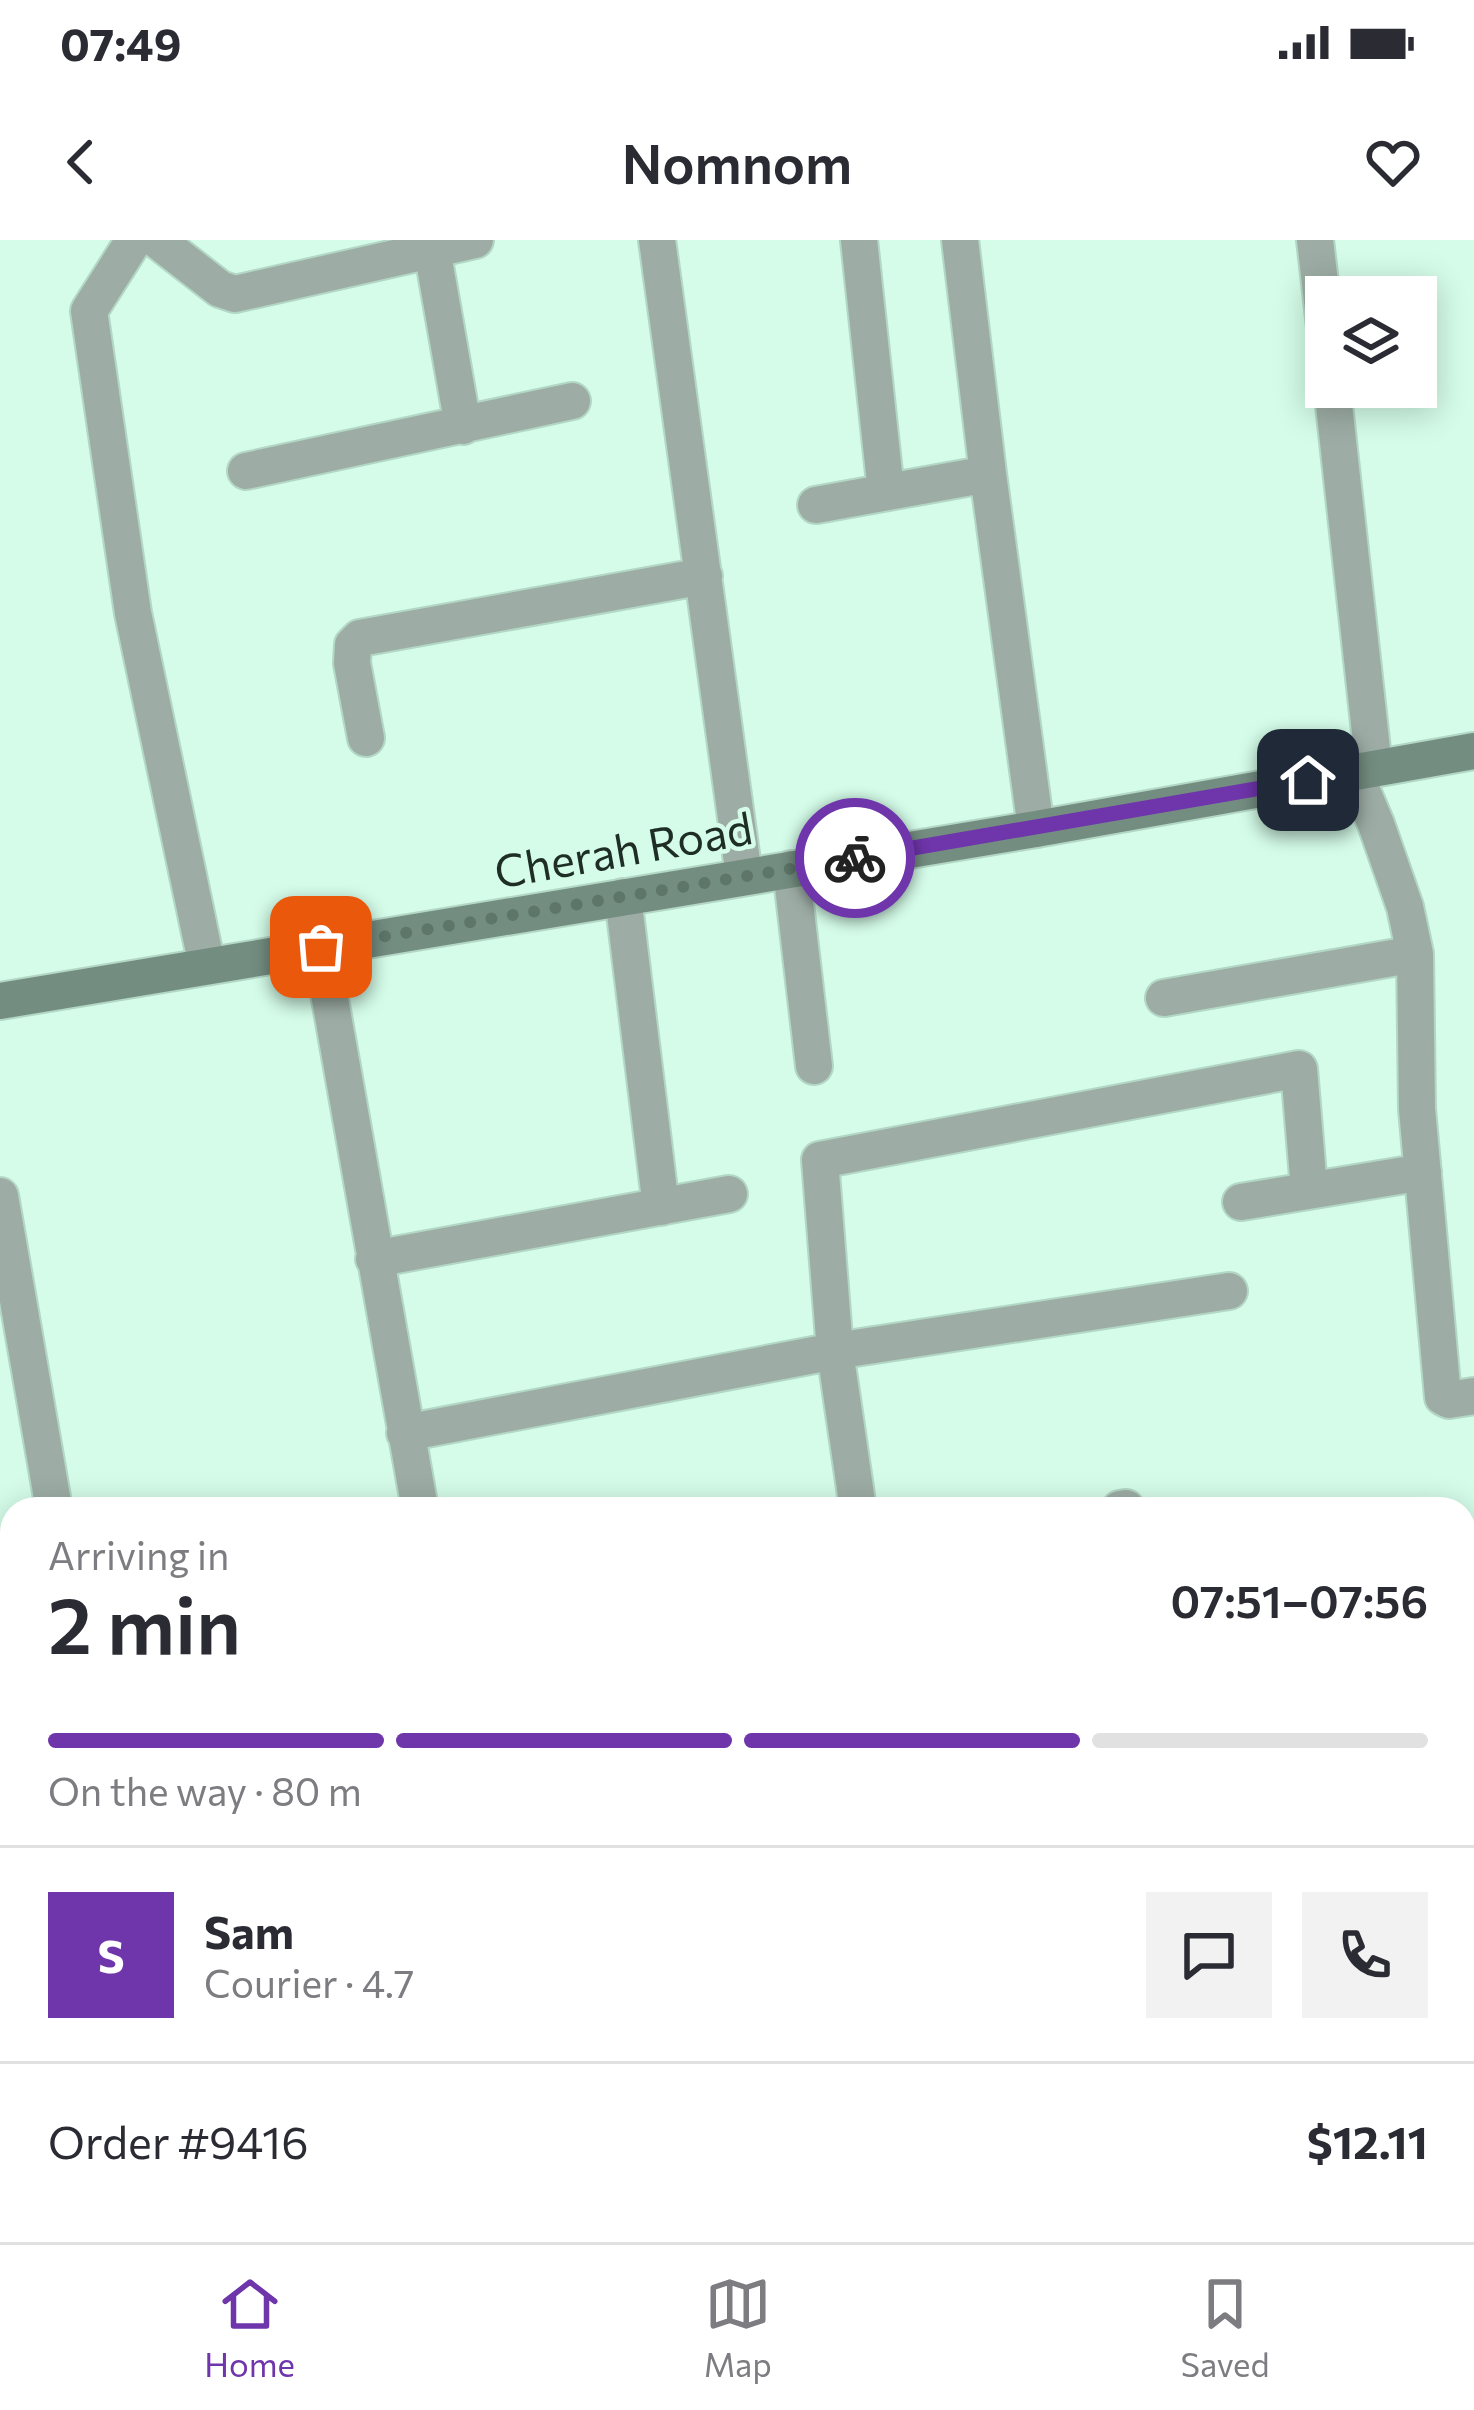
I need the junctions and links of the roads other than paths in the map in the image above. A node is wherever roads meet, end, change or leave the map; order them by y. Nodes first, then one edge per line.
1 (134, 240) edge
2 (157, 240) edge
3 (476, 240) edge
4 (657, 240) edge
5 (859, 240) edge
6 (960, 240) edge
7 (1316, 240) edge
8 (432, 249) junction
9 (1320, 276) edge
10 (572, 401) dead end
11 (1334, 408) edge
12 (463, 426) junction
13 (245, 471) dead end
14 (988, 475) junction
15 (886, 492) junction
16 (817, 505) dead end
17 (704, 576) junction
18 (365, 738) dead end
19 (1474, 751) edge
20 (1364, 770) junction
21 (1036, 829) junction
22 (791, 869) junction
23 (744, 876) junction
24 (623, 897) junction
25 (321, 947) junction
26 (1415, 954) junction
27 (207, 966) junction
28 (1164, 998) dead end
29 (0, 1000) edge
30 (814, 1066) dead end
31 (1423, 1172) junction
32 (1309, 1189) junction
33 (729, 1194) dead end
34 (0, 1196) edge
35 (1241, 1202) dead end
36 (661, 1207) junction
37 (374, 1259) junction
38 (1229, 1291) dead end
39 (836, 1351) junction
40 (1474, 1396) edge
41 (405, 1433) junction
42 (52, 1497) edge
43 (418, 1497) edge
44 (855, 1497) edge

1 - 27 street
2 - 8 street
3 - 8 street
4 - 17 street
5 - 15 street
6 - 14 street
7 - 9 street
8 - 12 street
10 - 12 street
11 - 20 street
12 - 13 street
14 - 15 street
14 - 21 street
15 - 16 street
17 - 18 street
17 - 23 street
19 - 20 street, Cherah Road
20 - 21 street, Cherah Road
20 - 26 street
21 - 22 street, Cherah Road
22 - 23 street, Cherah Road
22 - 30 street
23 - 24 street, Cherah Road
24 - 25 street, Cherah Road
24 - 36 street
25 - 27 street, Cherah Road
25 - 37 street
26 - 28 street
26 - 31 street
27 - 29 street, Cherah Road
31 - 32 street
31 - 40 street
32 - 35 street
32 - 39 street
33 - 36 street
34 - 42 street
36 - 37 street
37 - 41 street
38 - 39 street
39 - 41 street
39 - 44 street
41 - 43 street

